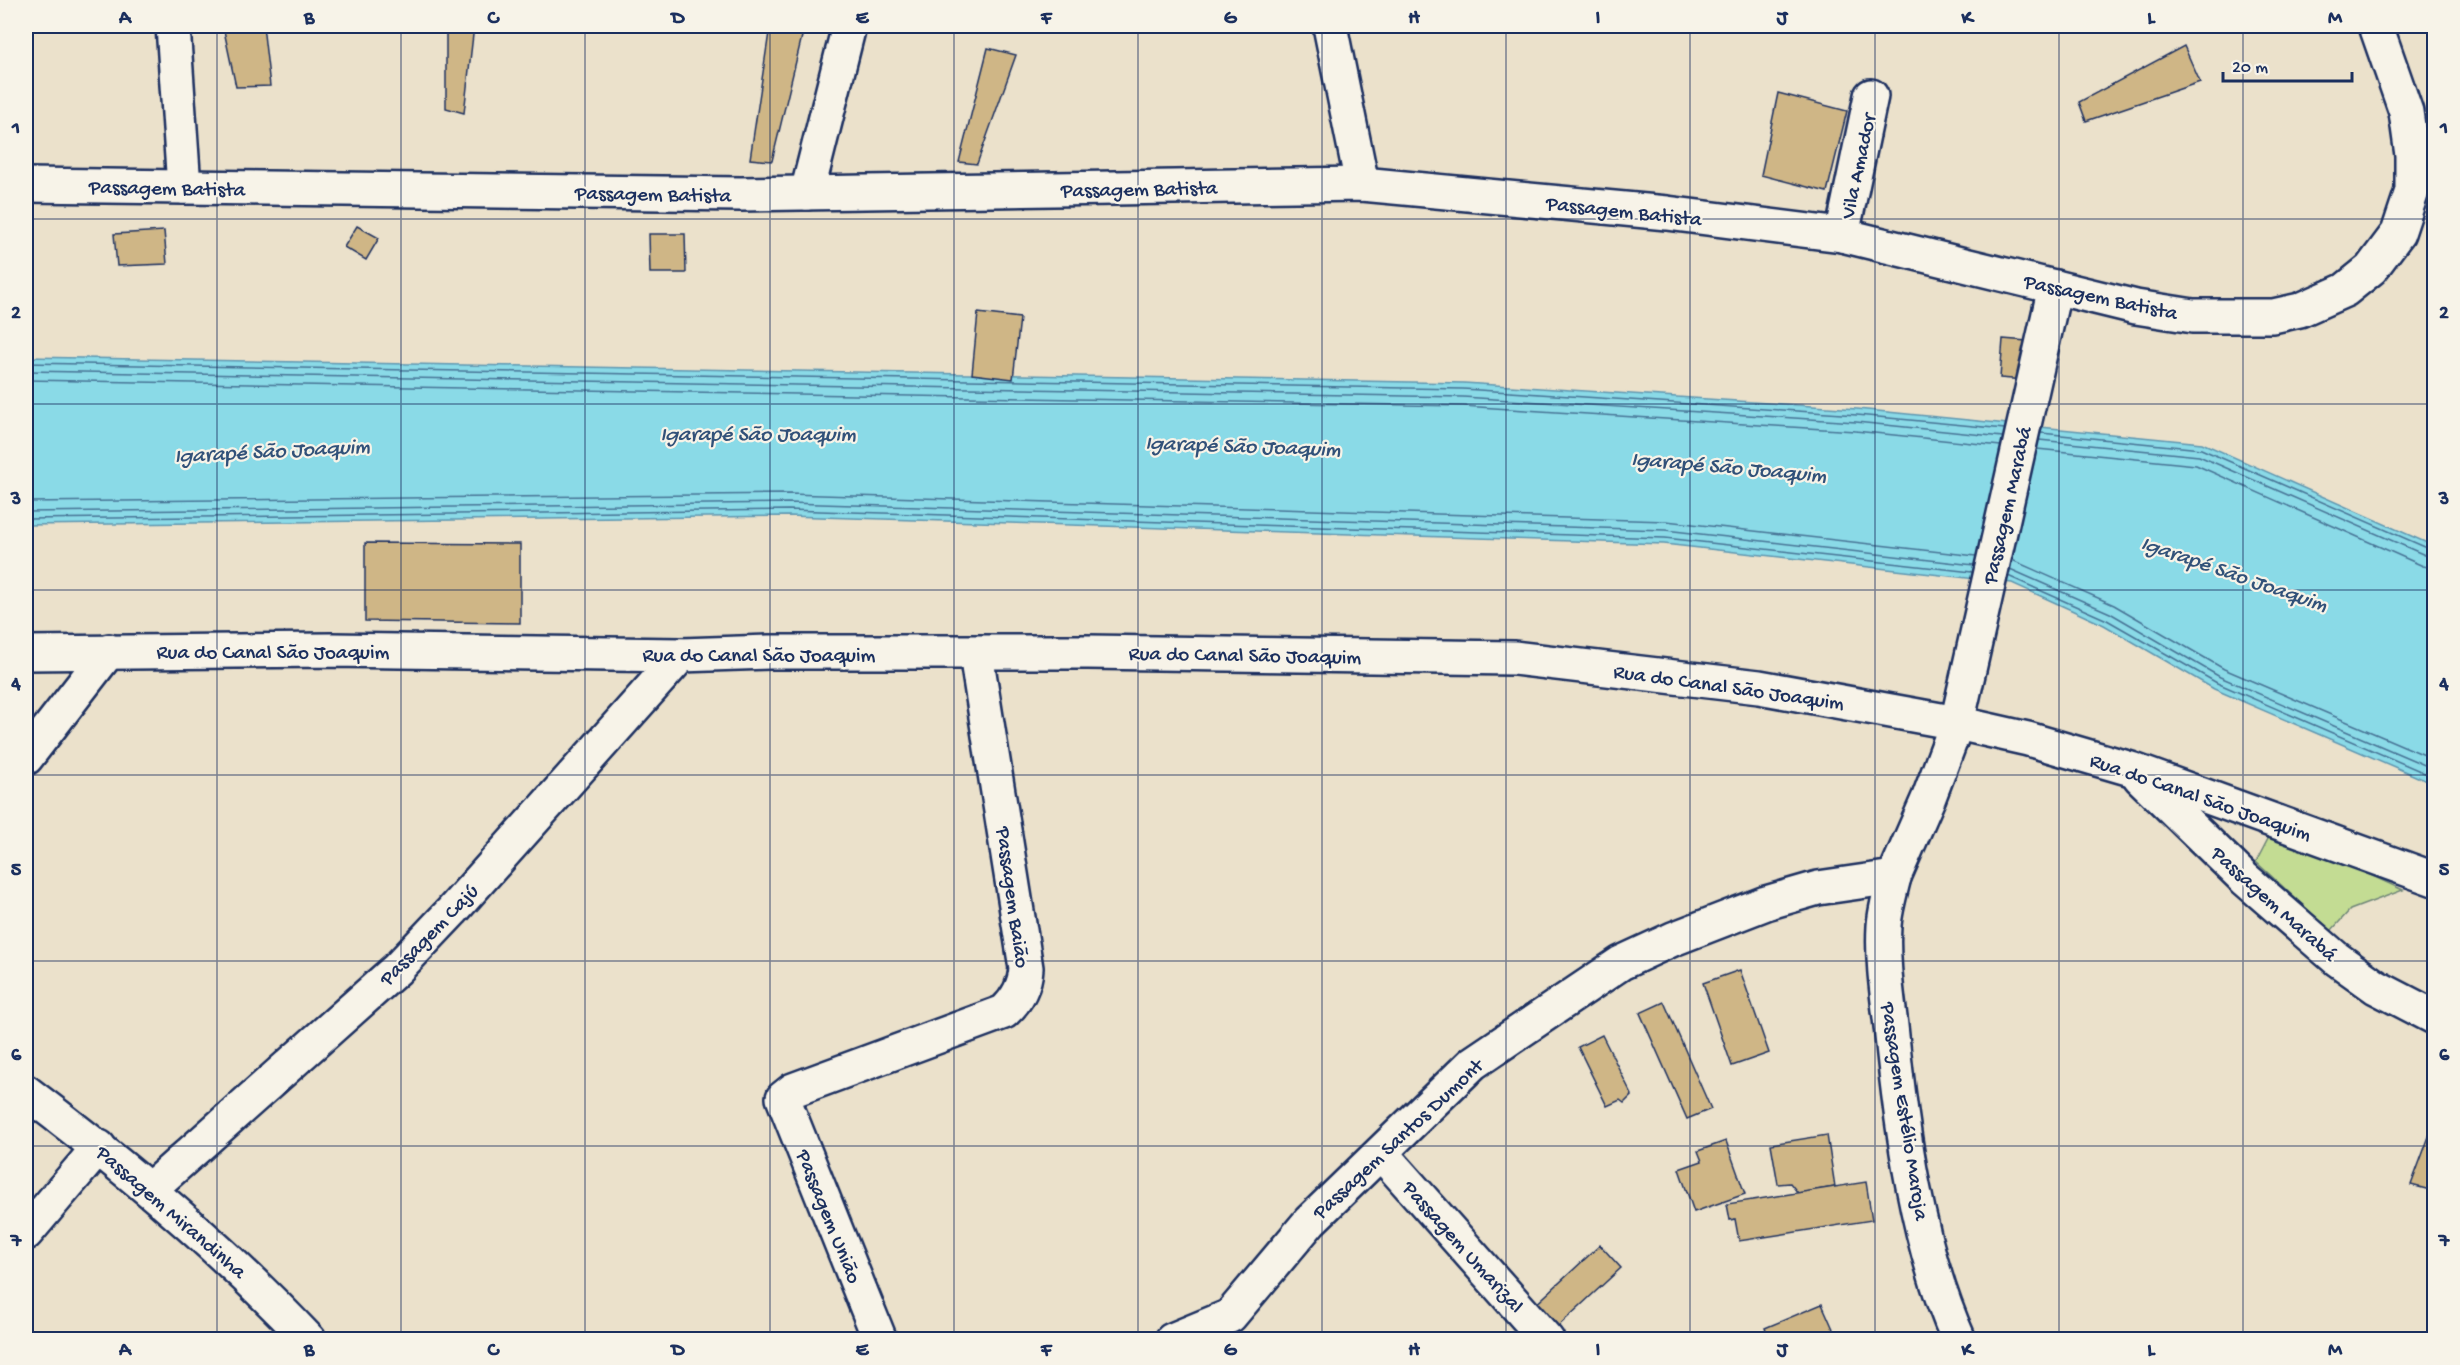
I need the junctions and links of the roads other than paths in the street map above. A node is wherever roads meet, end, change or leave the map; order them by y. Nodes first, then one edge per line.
1 (172, 26) edge
2 (849, 26) edge
3 (1330, 26) edge
4 (2376, 26) edge
5 (1871, 96) dead end
6 (1362, 184) junction
7 (26, 185) edge
8 (184, 187) junction
9 (807, 194) junction
10 (1842, 235) junction
11 (2055, 287) junction
12 (110, 651) junction
13 (26, 653) edge
14 (976, 654) junction
15 (681, 656) junction
16 (1957, 723) junction
17 (26, 758) edge
18 (2131, 769) junction
19 (1894, 877) junction
20 (2434, 879) edge
21 (2434, 1017) edge
22 (26, 1092) edge
23 (787, 1094) joint
24 (99, 1147) junction
25 (1381, 1153) junction
26 (150, 1189) junction
27 (26, 1233) edge
28 (1235, 1328) edge
29 (309, 1340) edge
30 (880, 1340) edge
31 (1172, 1340) edge
32 (1547, 1340) edge
33 (1959, 1340) edge

1 - 8 street
2 - 9 street
3 - 6 street
4 - 11 street, Passagem Batista
5 - 10 street, Vila Amador
6 - 9 street, Passagem Batista
6 - 10 street, Passagem Batista
7 - 8 street, Passagem Batista
8 - 9 street, Passagem Batista
10 - 11 street, Passagem Batista
11 - 16 street, Passagem Marabá
12 - 13 street, Rua do Canal São Joaquim
12 - 15 street, Rua do Canal São Joaquim
12 - 17 street
14 - 15 street, Rua do Canal São Joaquim
14 - 16 street, Rua do Canal São Joaquim
14 - 23 street, Passagem Baião
15 - 26 street, Passagem Cajú
16 - 18 street, Rua do Canal São Joaquim
16 - 19 street
18 - 20 street, Rua do Canal São Joaquim
18 - 21 street, Passagem Marabá
19 - 25 street, Passagem Santos Dumont
19 - 33 street, Passagem Estélio Maroja
22 - 24 street, Passagem Mirandinha
23 - 30 street, Passagem União
24 - 26 street, Passagem Mirandinha
24 - 27 street
25 - 28 street, Passagem Santos Dumont
25 - 32 street, Passagem Umarizal
26 - 29 street, Passagem Mirandinha
28 - 31 street, Passagem Santos Dumont

